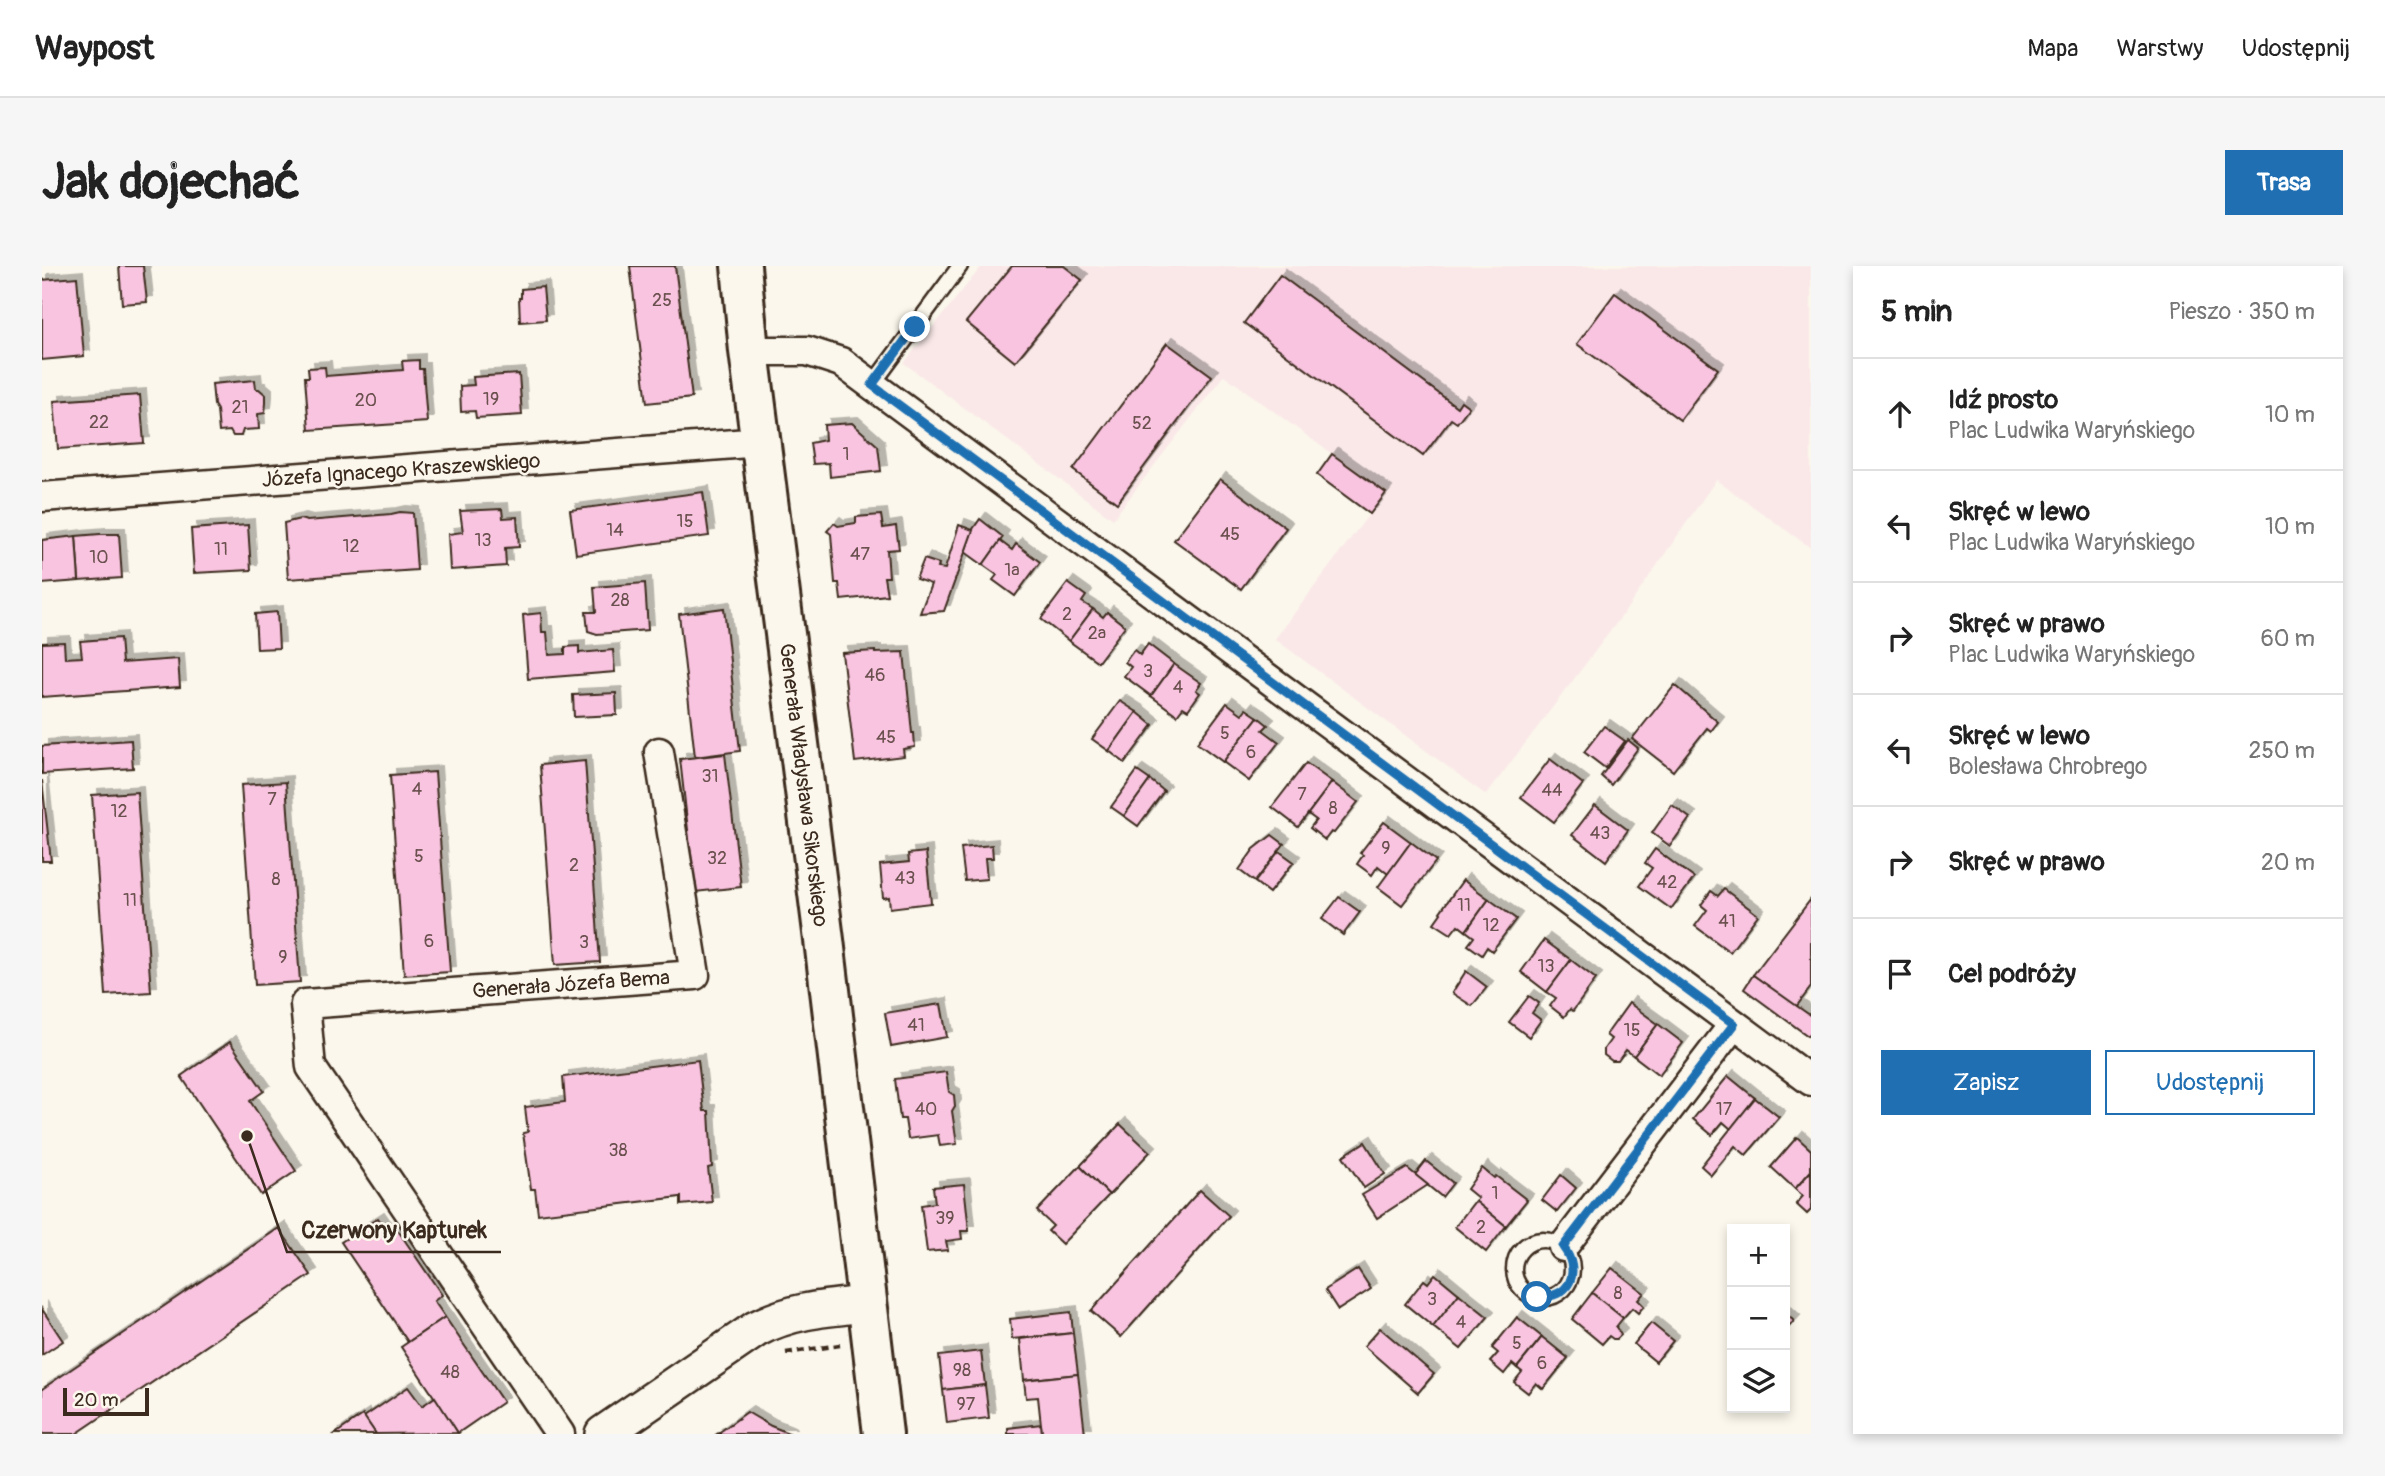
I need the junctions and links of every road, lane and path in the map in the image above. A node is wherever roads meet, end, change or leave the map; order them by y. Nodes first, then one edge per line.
1 (741, 266) edge
2 (960, 266) edge
3 (749, 351) junction
4 (872, 385) junction
5 (761, 442) junction
6 (42, 497) edge
7 (659, 752) dead end
8 (1734, 1024) junction
9 (1811, 1081) edge
10 (1563, 1247) junction
11 (867, 1304) junction
12 (840, 1345) dead end
13 (782, 1354) dead end
14 (560, 1434) edge
15 (603, 1434) edge
16 (883, 1434) edge

1 - 3 main road, Generała Władysława Sikorskiego
2 - 4 lane
3 - 4 street
3 - 5 main road, Generała Władysława Sikorskiego
4 - 8 street
5 - 6 street, Józefa Ignacego Kraszewskiego
5 - 11 main road, Generała Władysława Sikorskiego
7 - 14 street, Generała Józefa Bema
8 - 9 street
8 - 10 street
10 - 10 lane
11 - 15 street
11 - 16 main road, Generała Władysława Sikorskiego
12 - 13 path

